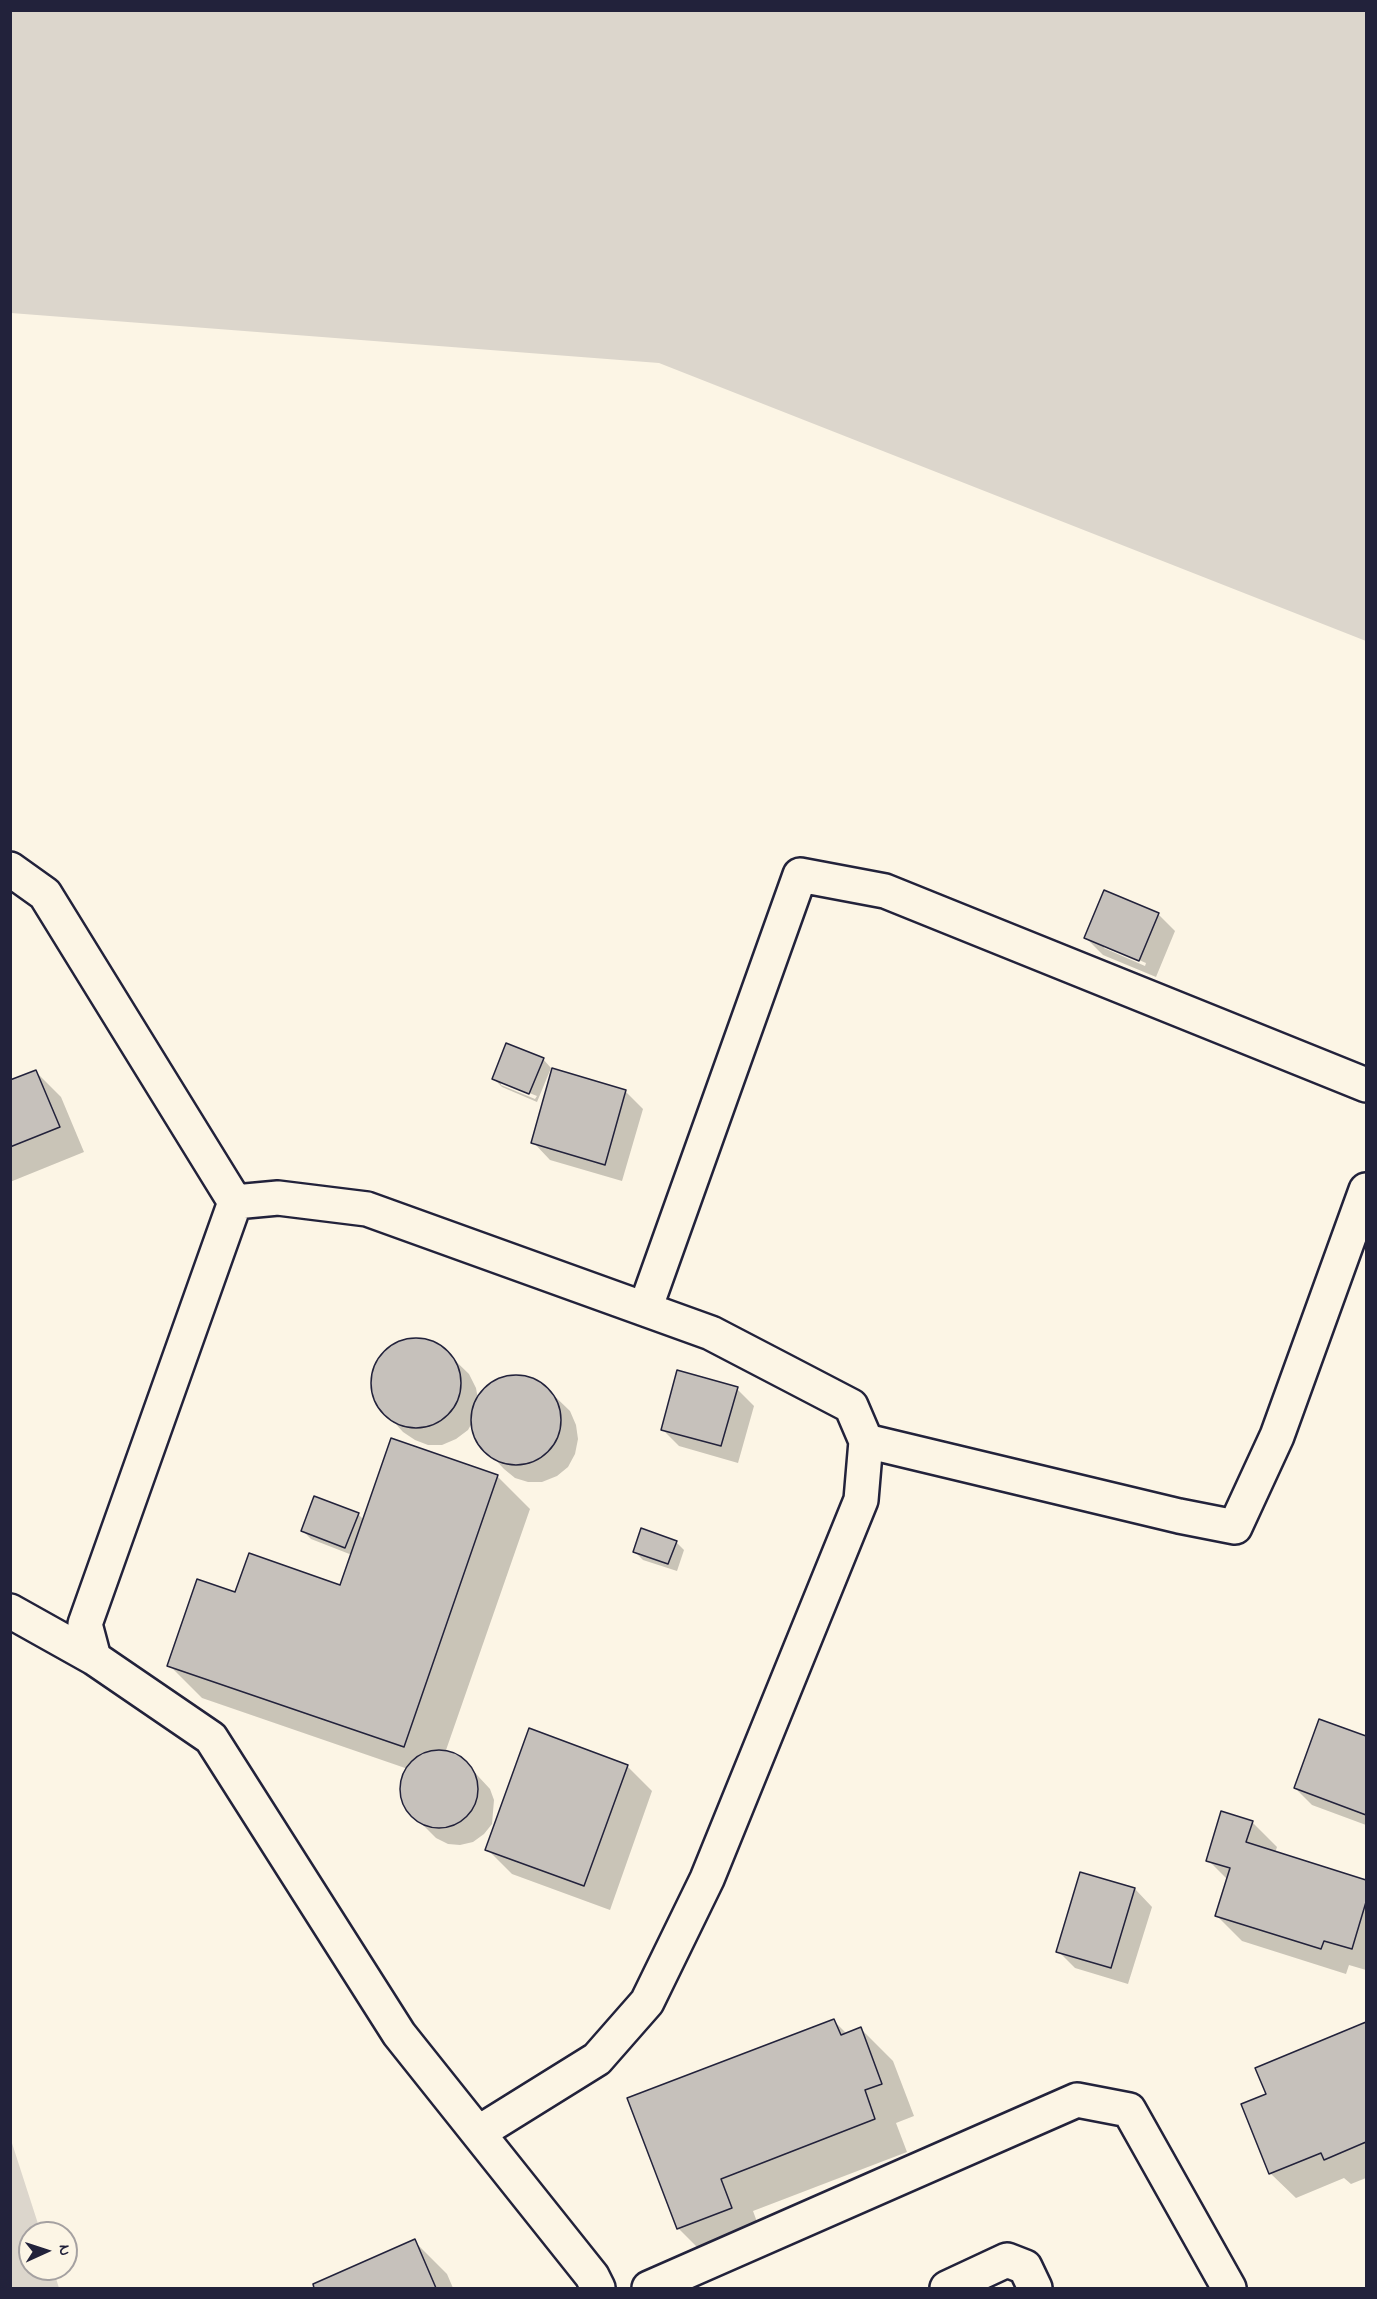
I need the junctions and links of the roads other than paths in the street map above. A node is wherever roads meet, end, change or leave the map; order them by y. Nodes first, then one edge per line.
1 (10, 869) edge
2 (1366, 1085) edge
3 (1366, 1190) edge
4 (235, 1202) junction
5 (645, 1309) junction
6 (866, 1441) junction
7 (10, 1611) edge
8 (94, 1658) junction
9 (478, 2133) junction
10 (598, 2289) edge
11 (649, 2289) edge
12 (947, 2289) edge
13 (1035, 2289) edge
14 (1228, 2289) edge

1 - 4 lane
2 - 5 lane
3 - 6 lane
4 - 5 lane
4 - 8 lane
5 - 6 lane
6 - 9 lane
7 - 8 lane
8 - 9 lane
9 - 10 lane
11 - 14 lane
12 - 13 lane

